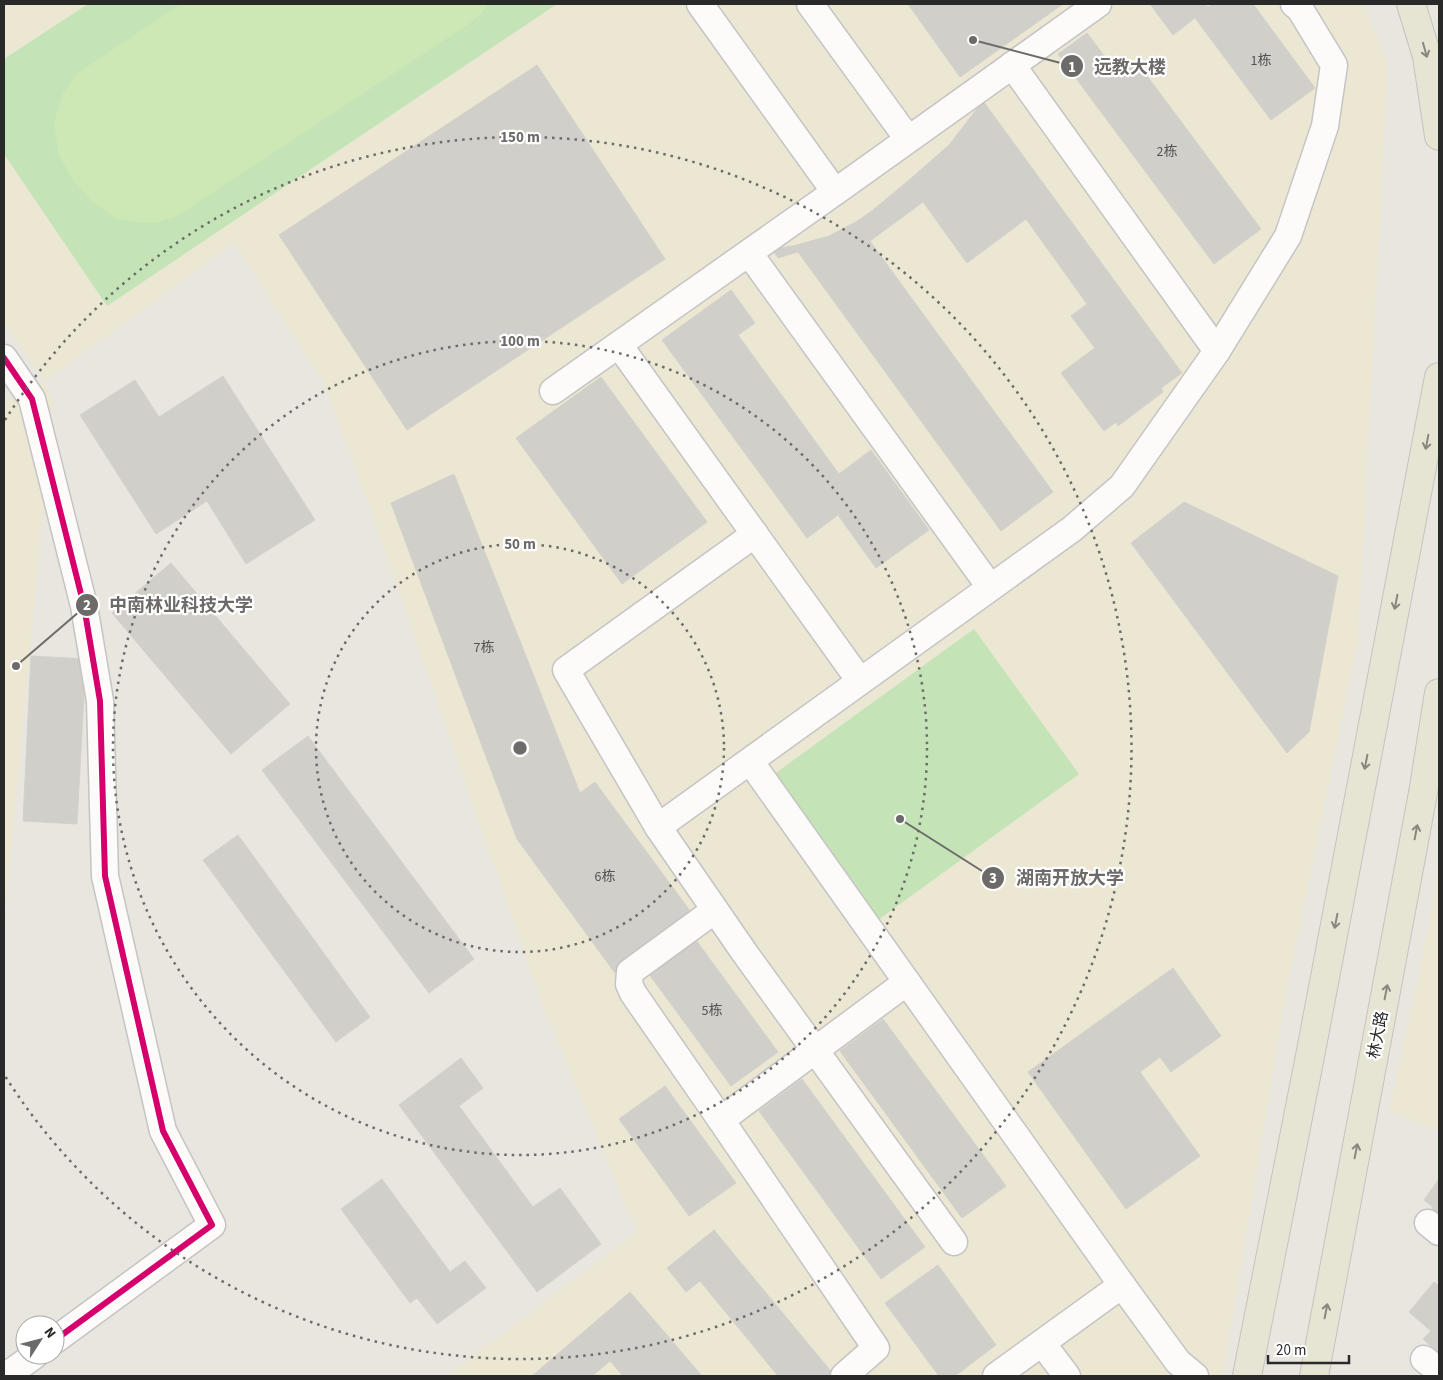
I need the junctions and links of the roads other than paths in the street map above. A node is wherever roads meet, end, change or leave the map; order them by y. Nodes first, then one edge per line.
1 (700, 4) edge
2 (810, 4) edge
3 (1098, 4) edge
4 (1294, 4) edge
5 (1410, 4) edge
6 (1012, 65) junction
7 (1439, 136) edge
8 (908, 139) junction
9 (835, 192) junction
10 (750, 253) junction
11 (619, 344) junction
12 (1217, 352) junction
13 (4, 358) edge
14 (1439, 377) edge
15 (553, 391) dead end
16 (755, 534) junction
17 (990, 587) junction
18 (860, 681) junction
19 (1439, 693) edge
20 (750, 761) junction
21 (658, 827) junction
22 (715, 910) junction
23 (907, 982) junction
24 (815, 1050) junction
25 (721, 1120) junction
26 (954, 1242) dead end
27 (1122, 1285) junction
28 (65, 1333) edge
29 (1042, 1343) junction
30 (21, 1365) edge
31 (6, 1376) edge
32 (844, 1376) edge
33 (996, 1376) edge
34 (1067, 1376) edge
35 (1195, 1376) edge
36 (1246, 1376) edge
37 (1314, 1376) edge

1 - 9 street
2 - 8 street
3 - 6 street
4 - 12 street
5 -> 7 main road
6 - 8 street
6 - 12 street
8 - 9 street
9 - 10 street
10 - 11 street
10 - 17 street
11 - 15 street
11 - 16 street
12 - 17 street
13 - 28 street
14 -> 36 main road
16 - 18 street
16 - 21 street
17 - 18 street
18 - 20 street
37 -> 19 main road, 林大路
20 - 21 street
20 - 23 street
21 - 22 street
22 - 24 street
22 - 25 street
23 - 24 street
23 - 27 street
24 - 25 street
24 - 26 street
25 - 32 street
27 - 29 street
27 - 35 street
29 - 33 street
29 - 34 street
30 - 31 street

